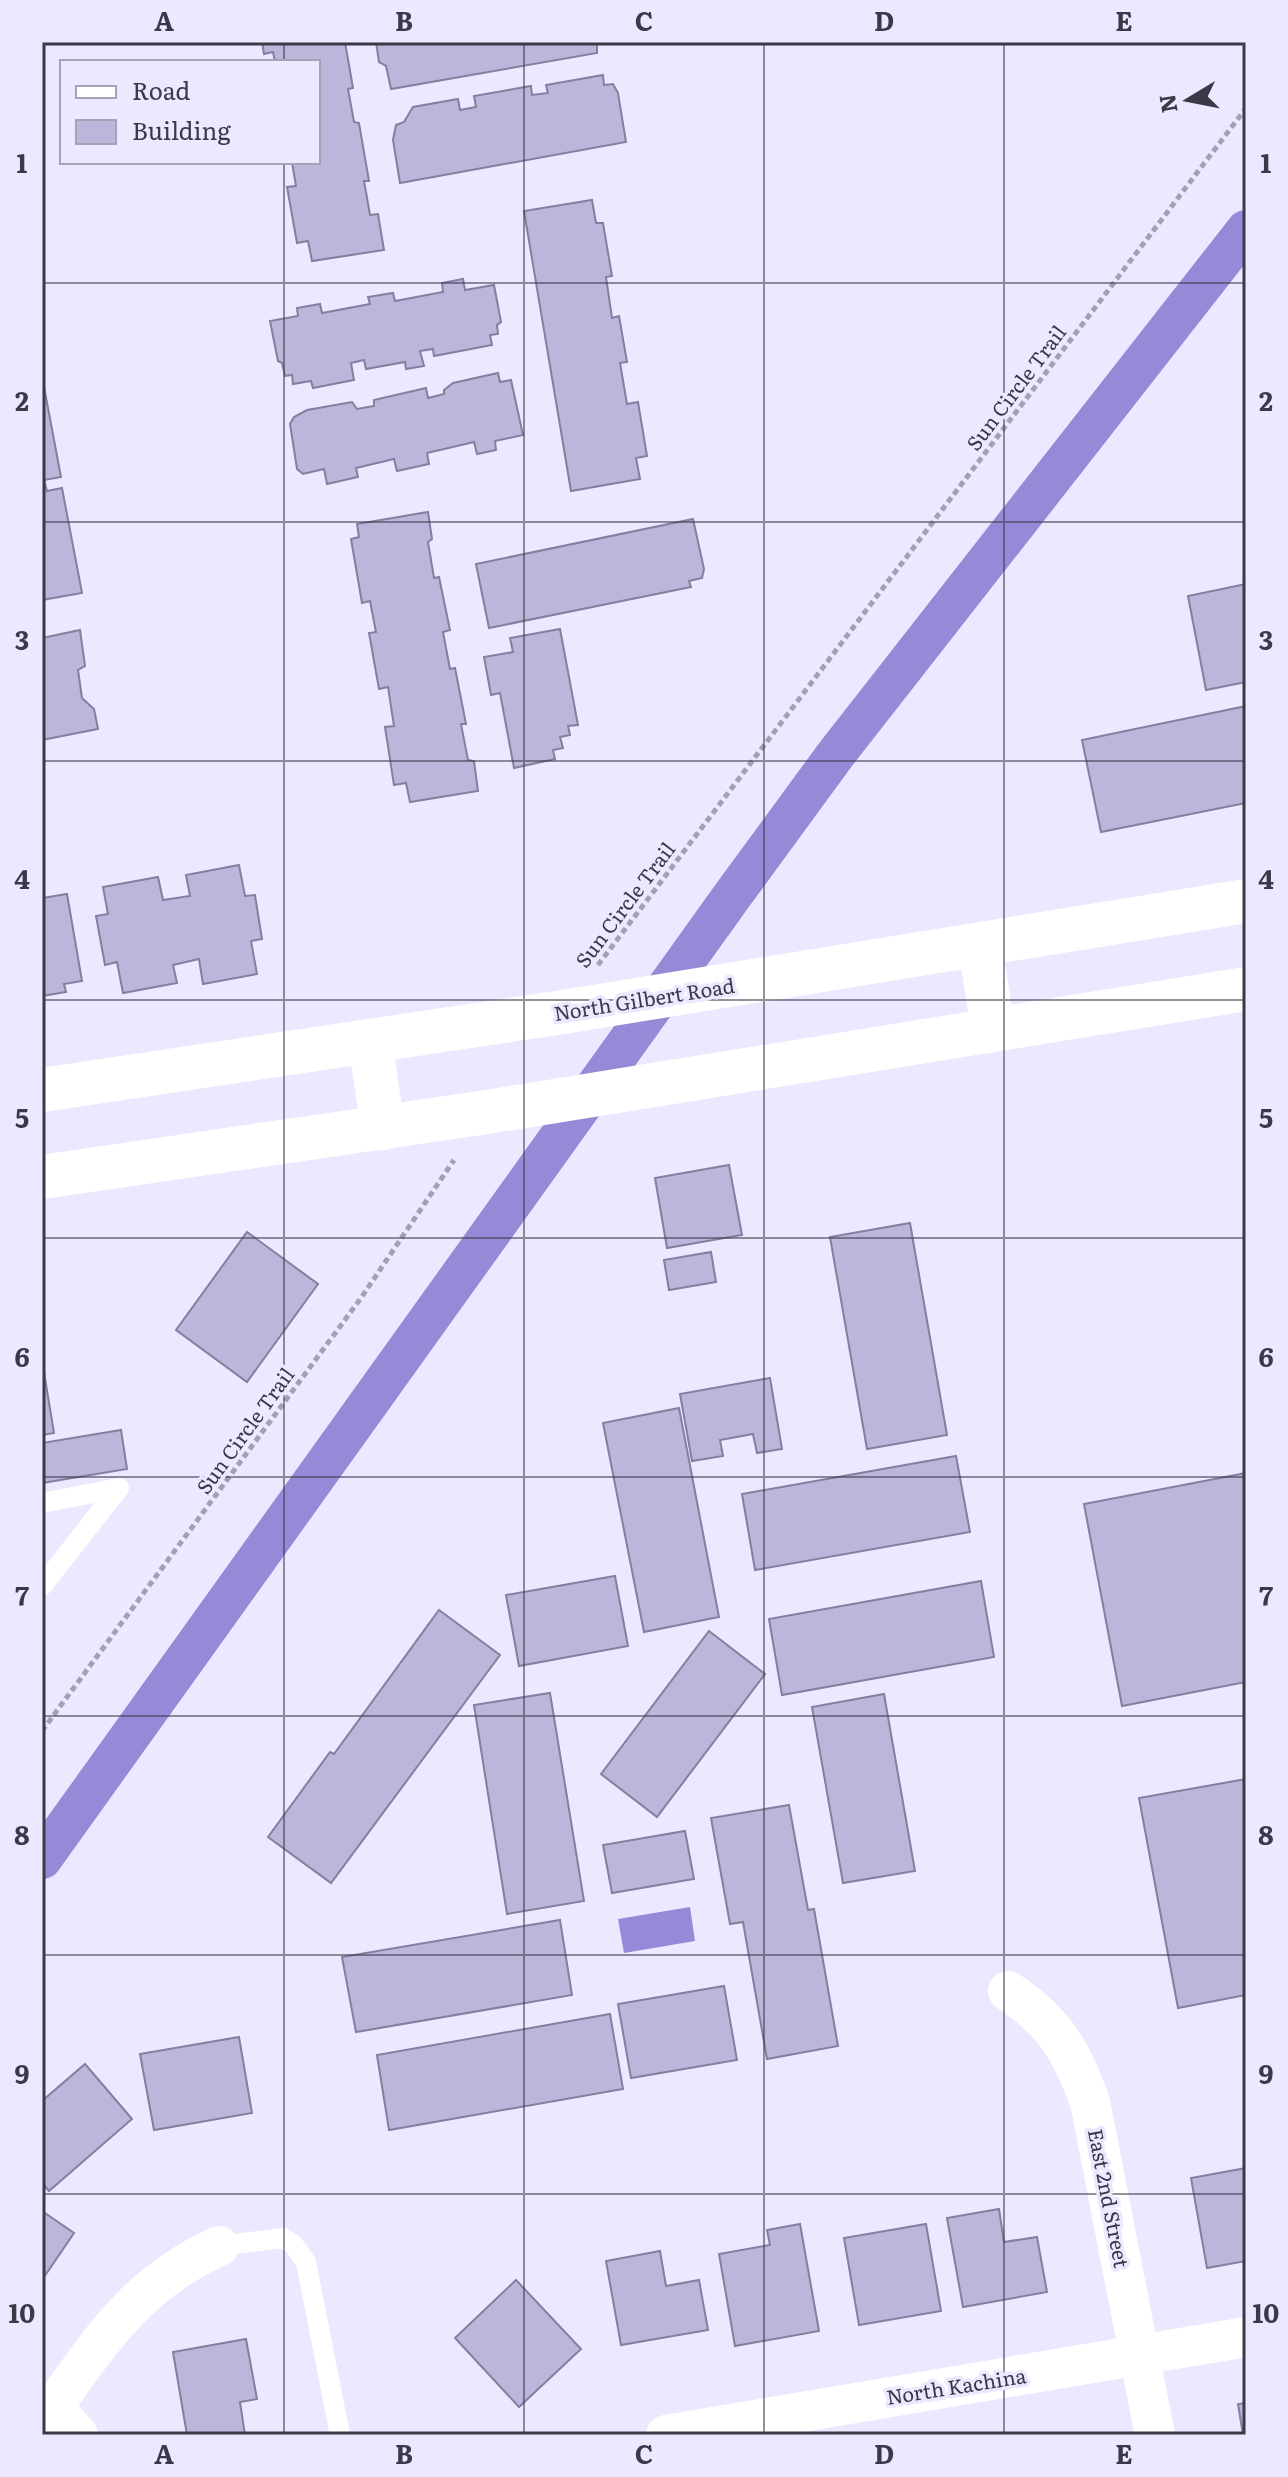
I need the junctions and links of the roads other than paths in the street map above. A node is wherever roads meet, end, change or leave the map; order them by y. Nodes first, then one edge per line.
1 (1246, 901) edge
2 (980, 945) junction
3 (1246, 989) edge
4 (993, 1030) junction
5 (370, 1041) junction
6 (42, 1090) edge
7 (383, 1128) junction
8 (42, 1177) edge
9 (42, 1503) edge
10 (42, 1586) edge
11 (1008, 1991) dead end
12 (219, 2246) joint
13 (1246, 2337) edge
14 (1140, 2354) junction
15 (58, 2422) edge
16 (340, 2435) edge
17 (666, 2435) edge
18 (1155, 2435) edge

1 - 2 main road, North Gilbert Road
2 - 4 main road
2 - 5 main road, North Gilbert Road
3 - 4 main road
4 - 7 main road
5 - 6 main road, North Gilbert Road
5 - 7 main road
7 - 8 main road
9 - 10 lane
11 - 14 street, East 2nd Street
12 - 15 street
12 - 16 lane
13 - 14 street, North Kachina
14 - 17 street, North Kachina
14 - 18 street, East 2nd Street

